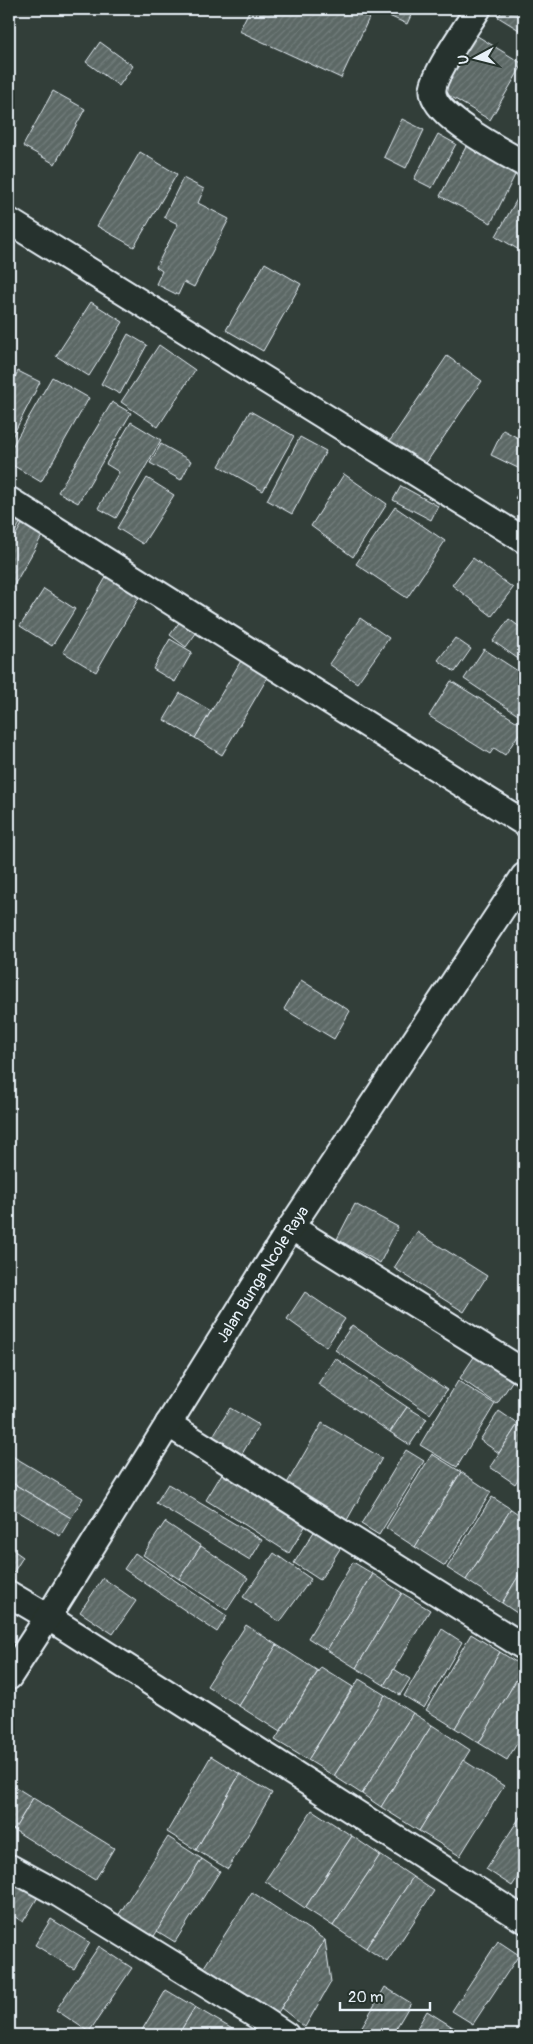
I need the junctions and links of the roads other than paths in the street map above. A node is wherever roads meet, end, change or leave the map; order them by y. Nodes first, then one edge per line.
1 (478, 9) edge
2 (524, 164) edge
3 (9, 221) edge
4 (9, 500) edge
5 (524, 540) edge
6 (524, 823) edge
7 (524, 876) edge
8 (291, 1227) junction
9 (524, 1372) edge
10 (168, 1424) junction
11 (9, 1594) edge
12 (48, 1617) junction
13 (524, 1647) edge
14 (9, 1677) edge
15 (9, 1867) edge
16 (524, 1920) edge
17 (286, 2035) edge

1 - 2 street
3 - 5 street
4 - 6 street
7 - 8 street, Jalan Bunga Ncole Raya
8 - 9 street
8 - 10 street, Jalan Bunga Ncole Raya
10 - 12 street, Jalan Bunga Ncole Raya
10 - 13 street
11 - 12 street
12 - 14 street, Jalan Bunga Ncole Raya
12 - 16 street
15 - 17 street

